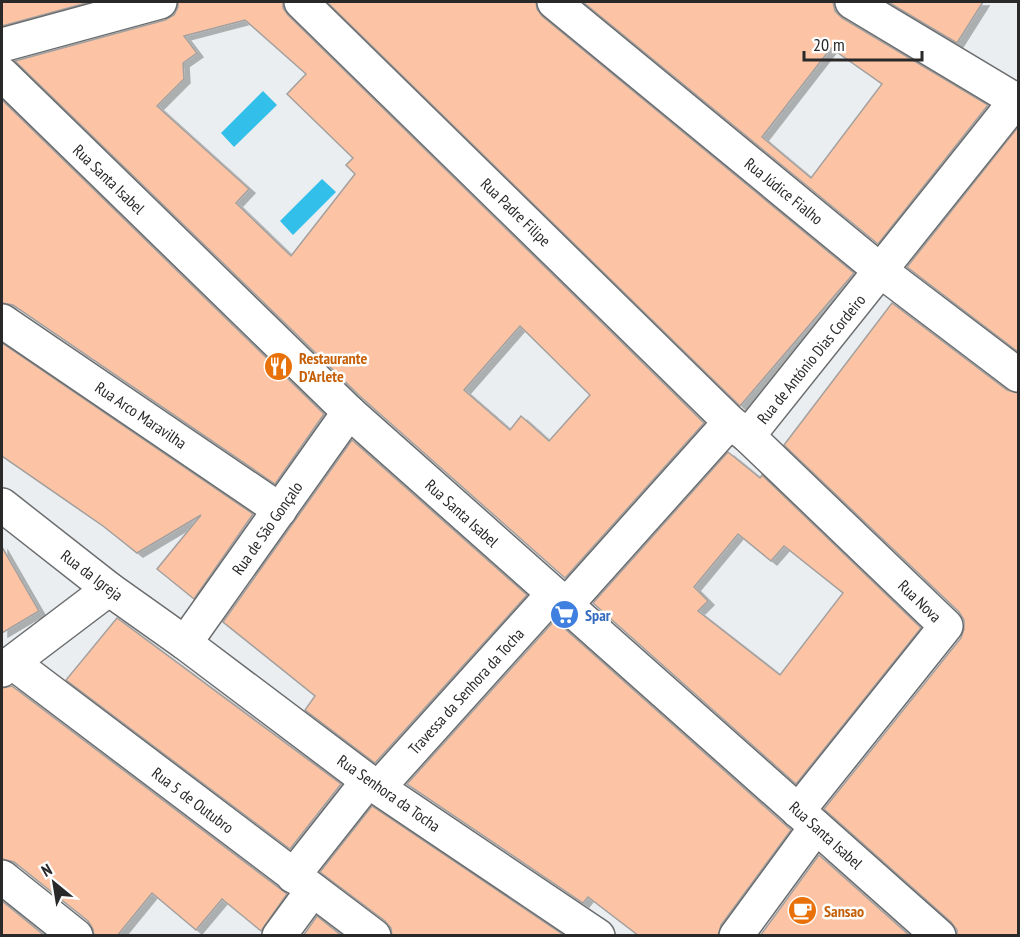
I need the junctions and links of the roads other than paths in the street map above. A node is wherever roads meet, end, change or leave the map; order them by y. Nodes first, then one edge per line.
1 (160, 2) edge
2 (301, 2) edge
3 (554, 2) edge
4 (852, 2) edge
5 (2, 45) edge
6 (2, 74) edge
7 (1018, 100) edge
8 (881, 271) junction
9 (2, 321) edge
10 (1018, 375) edge
11 (349, 412) junction
12 (739, 429) junction
13 (2, 505) edge
14 (280, 510) junction
15 (109, 589) junction
16 (560, 599) junction
17 (185, 643) junction
18 (7, 667) edge
19 (374, 784) junction
20 (807, 819) junction
21 (2, 877) edge
22 (302, 883) junction
23 (76, 936) edge
24 (279, 936) edge
25 (374, 936) edge
26 (598, 936) edge
27 (736, 936) edge
28 (939, 936) edge

1 - 5 street
2 - 12 street, Rua Padre Filipe
3 - 8 street, Rua Júdice Fialho
4 - 7 street
6 - 11 street, Rua Santa Isabel
7 - 8 street, Rua de António Dias Cordeiro
8 - 10 street, Rua Júdice Fialho
8 - 12 street, Rua de António Dias Cordeiro
9 - 14 street, Rua Arco Maravilha
11 - 14 street, Rua de São Gonçalo
11 - 16 street, Rua Santa Isabel
12 - 16 street, Rua de António Dias Cordeiro
12 - 20 street, Rua Nova
13 - 15 street, Rua da Igreja
14 - 17 street, Rua de São Gonçalo
15 - 17 street, Rua da Igreja
15 - 18 street
16 - 19 street, Travessa da Senhora da Tocha
16 - 20 street, Rua Santa Isabel
17 - 19 street, Rua Senhora da Tocha
18 - 22 street, Rua 5 de Outubro
19 - 22 street, Travessa da Senhora da Tocha
19 - 26 street, Rua Senhora da Tocha
20 - 27 street
20 - 28 street, Rua Santa Isabel
21 - 23 street
22 - 24 street, Travessa da Senhora da Tocha
22 - 25 street, Rua 5 de Outubro

